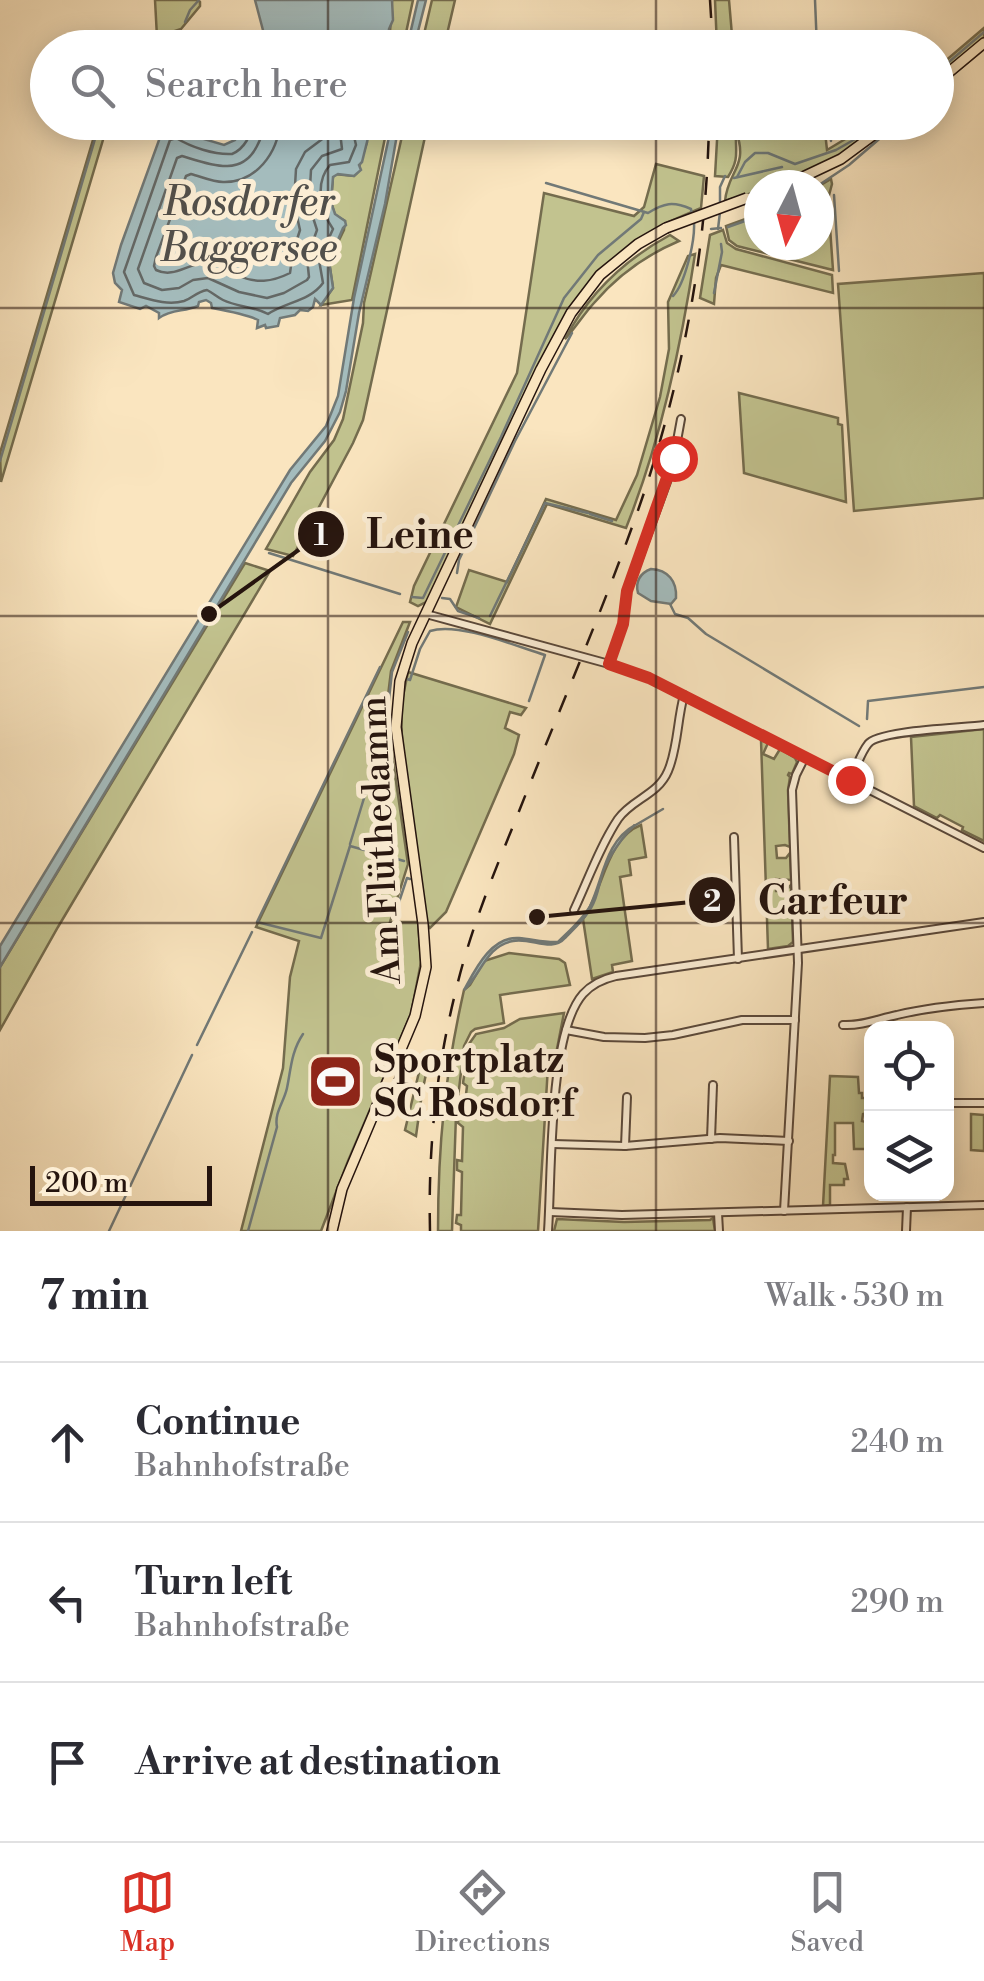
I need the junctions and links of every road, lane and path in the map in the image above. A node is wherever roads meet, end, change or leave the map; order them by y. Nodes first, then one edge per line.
1 (984, 43) edge
2 (954, 68) edge
3 (866, 140) edge
4 (818, 170) edge
5 (744, 199) edge
6 (681, 419) dead end
7 (426, 614) junction
8 (609, 664) junction
9 (684, 695) junction
10 (984, 725) edge
11 (805, 757) junction
12 (850, 780) junction
13 (734, 837) dead end
14 (984, 848) edge
15 (574, 910) dead end
16 (984, 922) edge
17 (798, 950) junction
18 (738, 958) junction
19 (984, 1002) edge
20 (795, 1020) junction
21 (842, 1025) dead end
22 (566, 1030) junction
23 (713, 1086) dead end
24 (627, 1097) dead end
25 (954, 1103) edge
26 (984, 1103) edge
27 (710, 1139) junction
28 (789, 1141) junction
29 (553, 1144) junction
30 (625, 1146) junction
31 (984, 1204) edge
32 (907, 1207) junction
33 (784, 1211) junction
34 (550, 1212) junction
35 (718, 1213) junction
36 (332, 1231) edge
37 (548, 1231) edge
38 (719, 1231) edge
39 (906, 1231) edge

1 - 2 main road
3 - 4 main road
5 - 7 main road, Am Flüthedamm, bridge
6 - 8 street
7 - 8 street
7 - 36 main road, Am Flüthedamm
8 - 9 street
9 - 11 street
9 - 15 street
10 - 12 street
11 - 12 street
11 - 17 street
12 - 14 street
13 - 18 street
16 - 17 street
17 - 18 street
17 - 20 street
18 - 22 street
19 - 21 street
20 - 22 street
20 - 28 street
22 - 29 street
23 - 27 street
24 - 30 street
25 - 26 street
27 - 28 street
27 - 30 street
28 - 33 street
29 - 30 street
29 - 34 street
31 - 32 street
32 - 33 street
32 - 39 street
33 - 35 street
34 - 35 street
34 - 37 street
35 - 38 street

